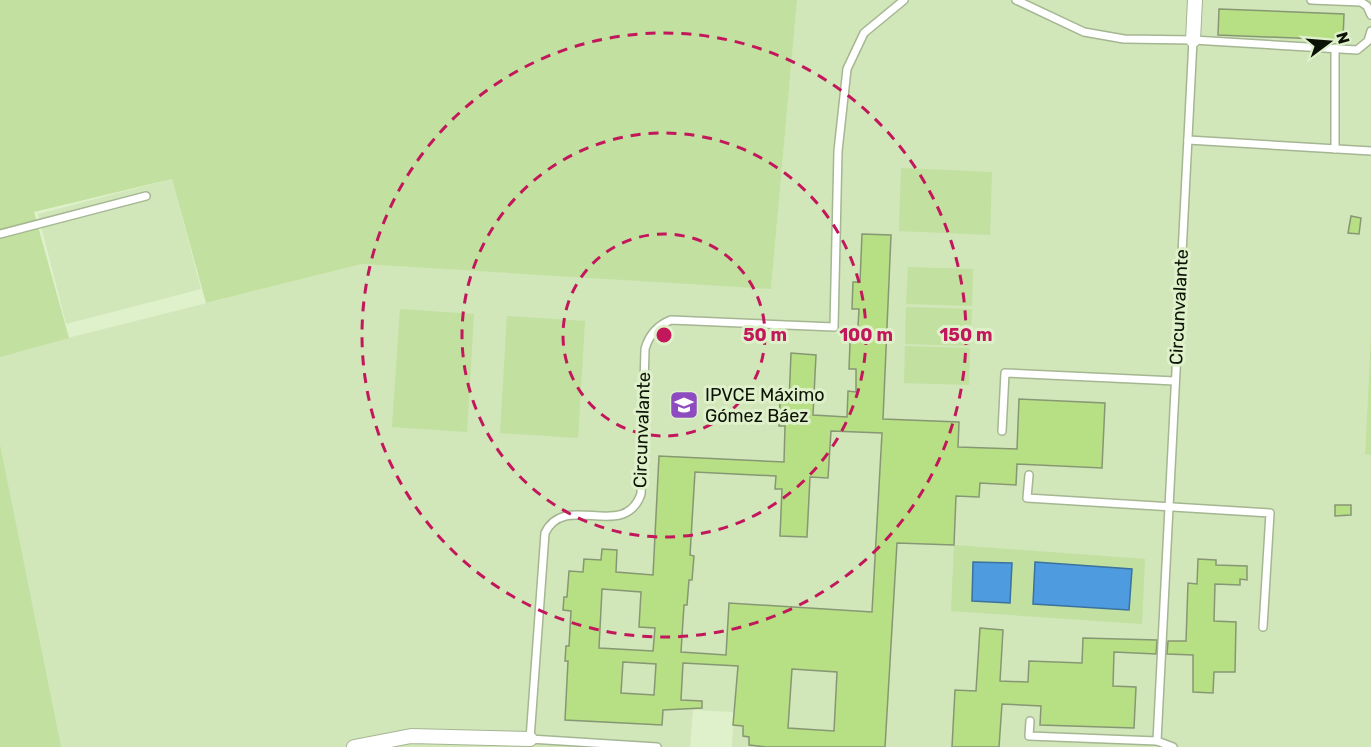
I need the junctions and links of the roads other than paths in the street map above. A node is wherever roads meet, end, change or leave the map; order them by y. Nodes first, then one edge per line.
1 (904, 0) edge
2 (1016, 0) edge
3 (1195, 0) edge
4 (1311, 0) edge
5 (1371, 15) edge
6 (1371, 31) edge
7 (1193, 40) junction
8 (1335, 48) junction
9 (1188, 140) junction
10 (1335, 149) junction
11 (1371, 151) edge
12 (146, 196) dead end
13 (0, 234) edge
14 (1175, 381) junction
15 (1002, 431) dead end
16 (1029, 475) dead end
17 (1169, 507) junction
18 (1263, 627) dead end
19 (1030, 721) dead end
20 (530, 739) junction
21 (1157, 741) junction
22 (634, 746) edge
23 (354, 747) edge
24 (657, 747) edge
25 (1173, 747) edge

1 - 20 lane, Circunvalante
2 - 7 lane
3 - 7 street
4 - 5 lane
6 - 8 lane
7 - 8 lane
7 - 9 lane, Circunvalante
8 - 10 lane
9 - 10 lane
9 - 14 lane, Circunvalante
10 - 11 lane
12 - 13 lane
14 - 15 lane
14 - 17 lane, Circunvalante
16 - 17 lane
17 - 18 lane
17 - 21 lane, Circunvalante
19 - 21 lane
20 - 22 lane
20 - 23 street
21 - 25 lane
22 - 24 lane

